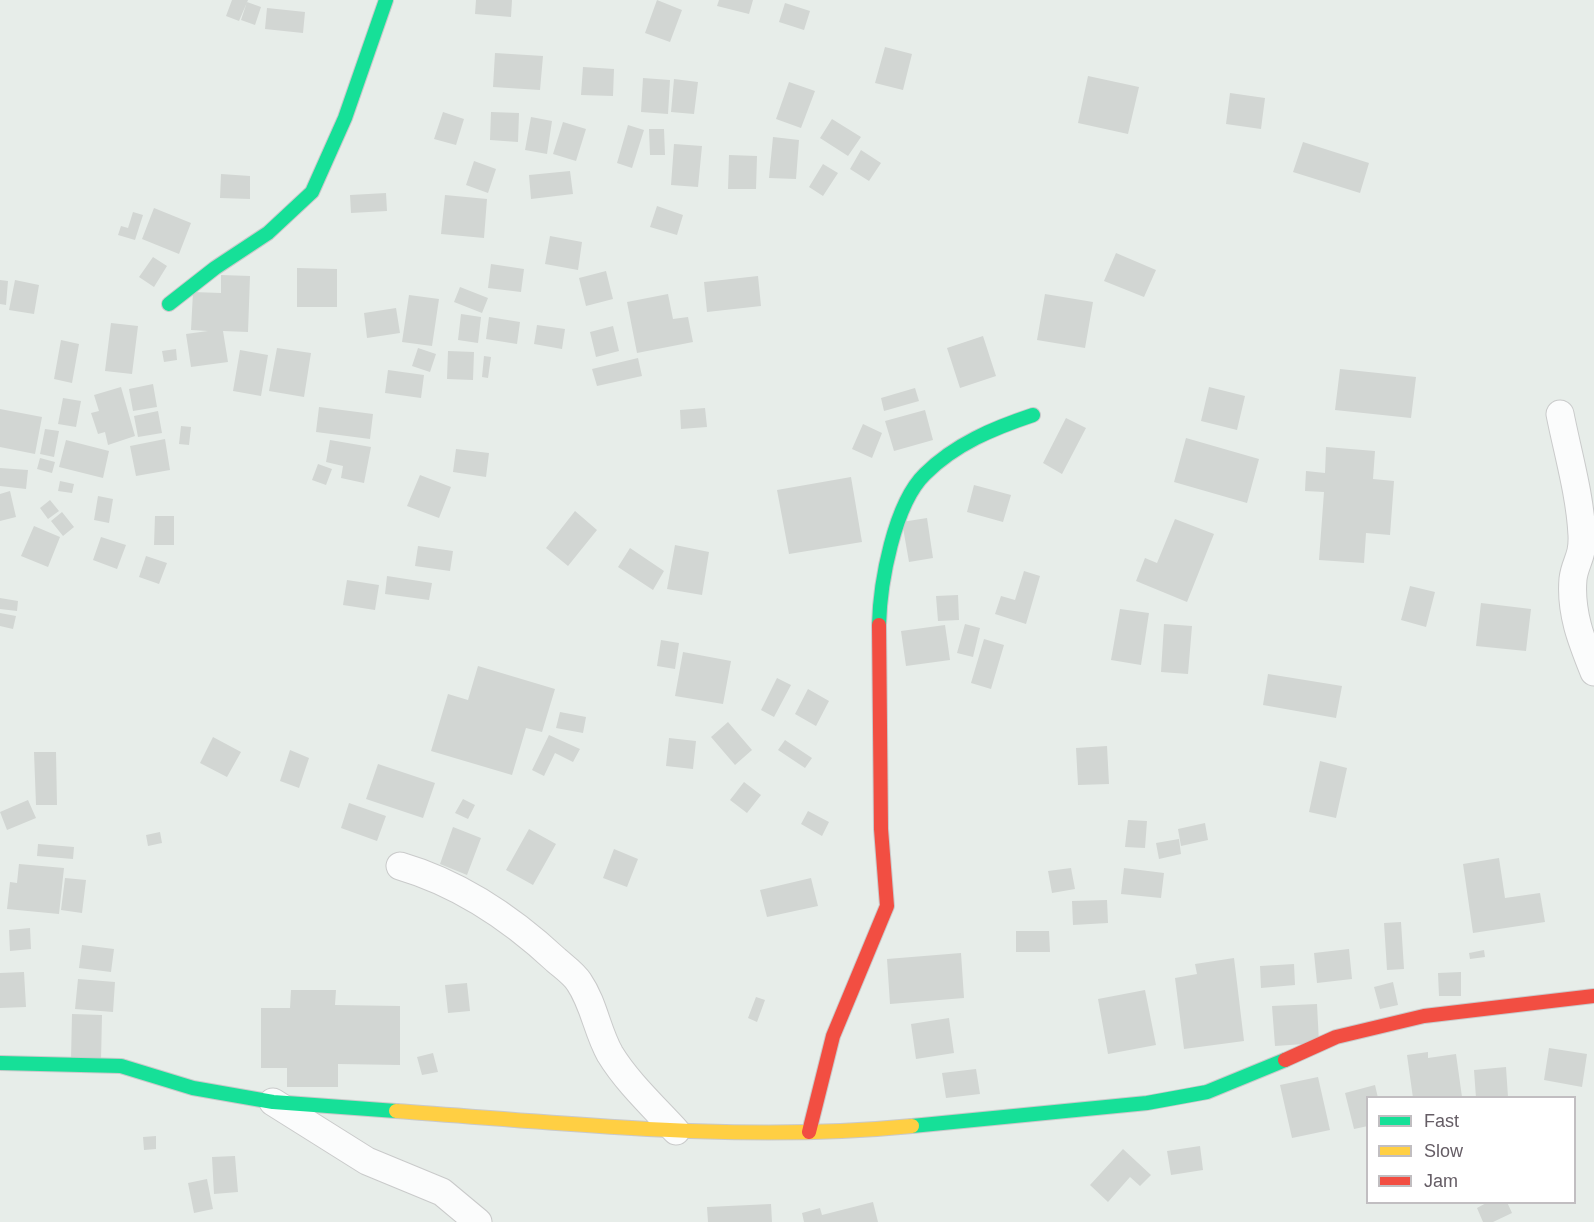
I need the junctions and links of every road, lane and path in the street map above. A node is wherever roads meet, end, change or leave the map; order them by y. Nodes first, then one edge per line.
1 (386, 0) edge
2 (169, 304) dead end
3 (1560, 414) dead end
4 (1033, 415) dead end
5 (1594, 672) edge
6 (400, 866) dead end
7 (1594, 996) edge
8 (0, 1063) edge
9 (273, 1102) junction
10 (676, 1131) junction
11 (809, 1132) junction
12 (478, 1222) edge

1 - 2 street
3 - 5 street
4 - 11 street
6 - 10 street
7 - 11 street
8 - 9 street
9 - 10 street
9 - 12 street
10 - 11 street

